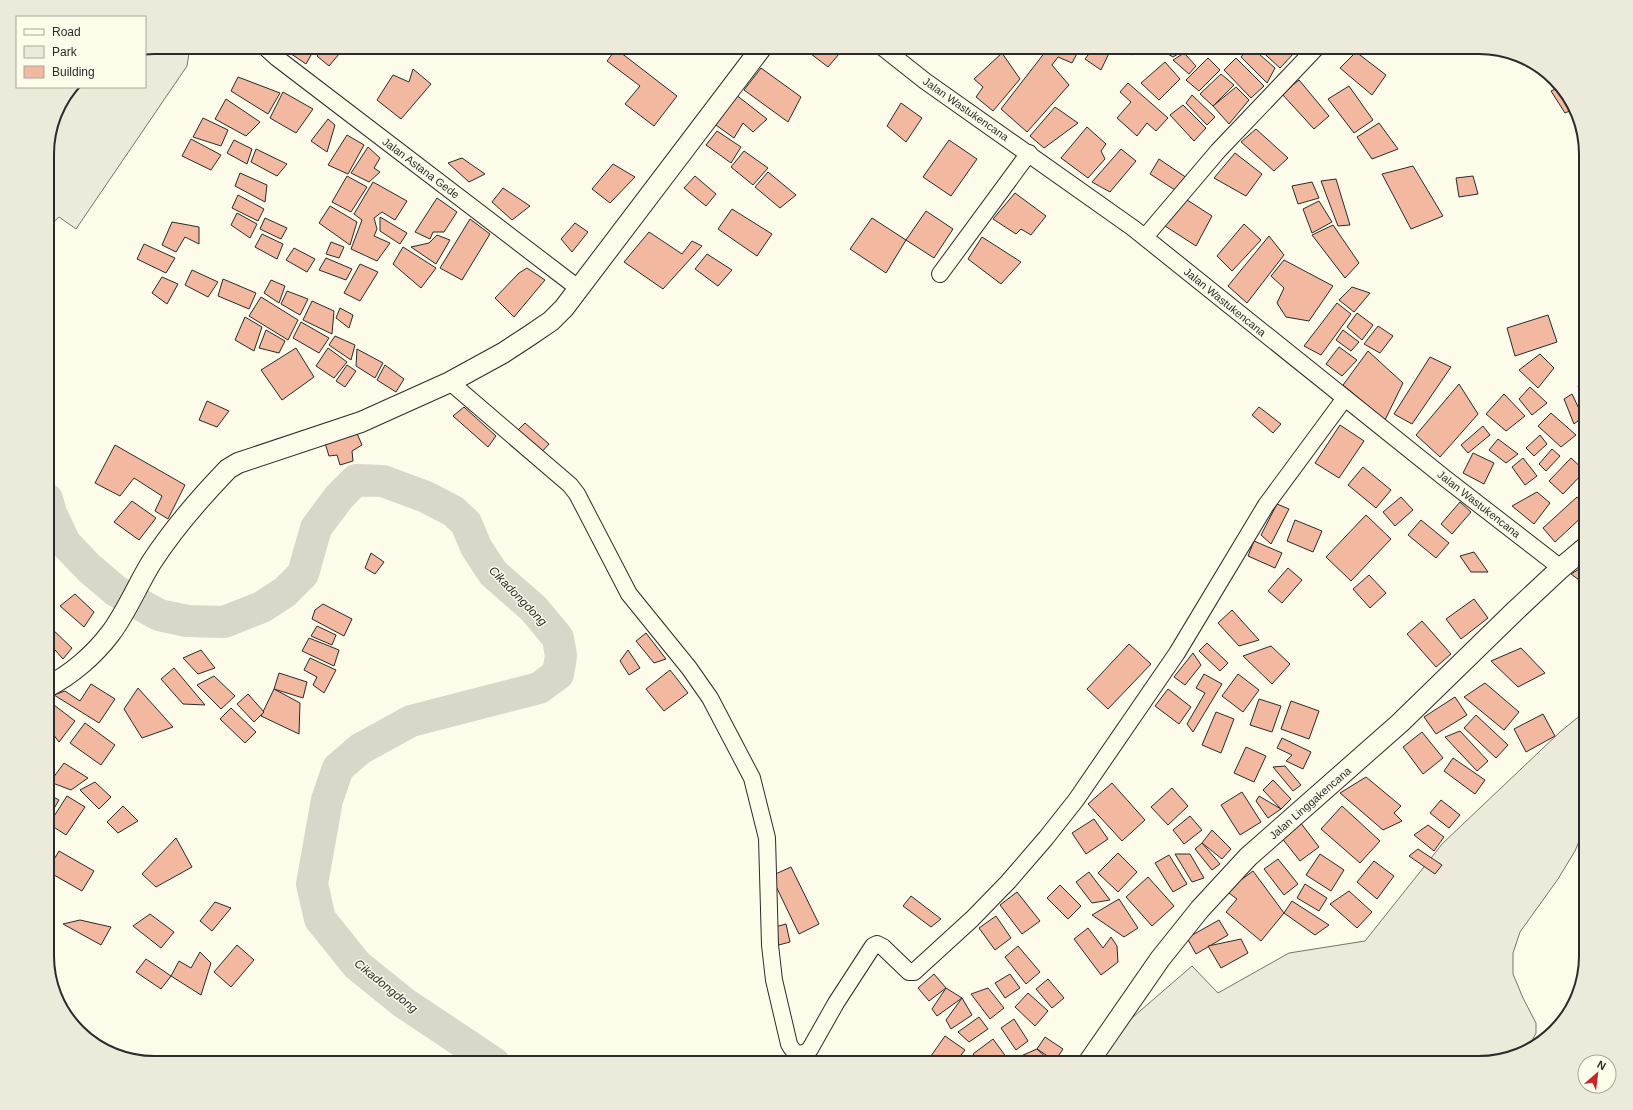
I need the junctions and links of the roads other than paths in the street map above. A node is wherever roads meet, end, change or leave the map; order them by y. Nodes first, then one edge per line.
1 (273, 54) edge
2 (757, 54) edge
3 (891, 54) edge
4 (1310, 54) edge
5 (1029, 153) junction
6 (1145, 237) junction
7 (940, 274) dead end
8 (578, 288) junction
9 (450, 382) junction
10 (1345, 398) junction
11 (1579, 553) edge
12 (1561, 568) junction
13 (54, 683) edge
14 (1093, 1056) edge

1 - 8 street, Jalan Astana Gede
2 - 8 street
3 - 5 street, Jalan Wastukencana
4 - 6 street
5 - 6 street, Jalan Wastukencana
5 - 7 street
6 - 10 street, Jalan Wastukencana
8 - 9 street
9 - 10 street
9 - 13 street
10 - 12 street, Jalan Wastukencana
11 - 12 street, Jalan Linggakencana
12 - 14 street, Jalan Linggakencana

